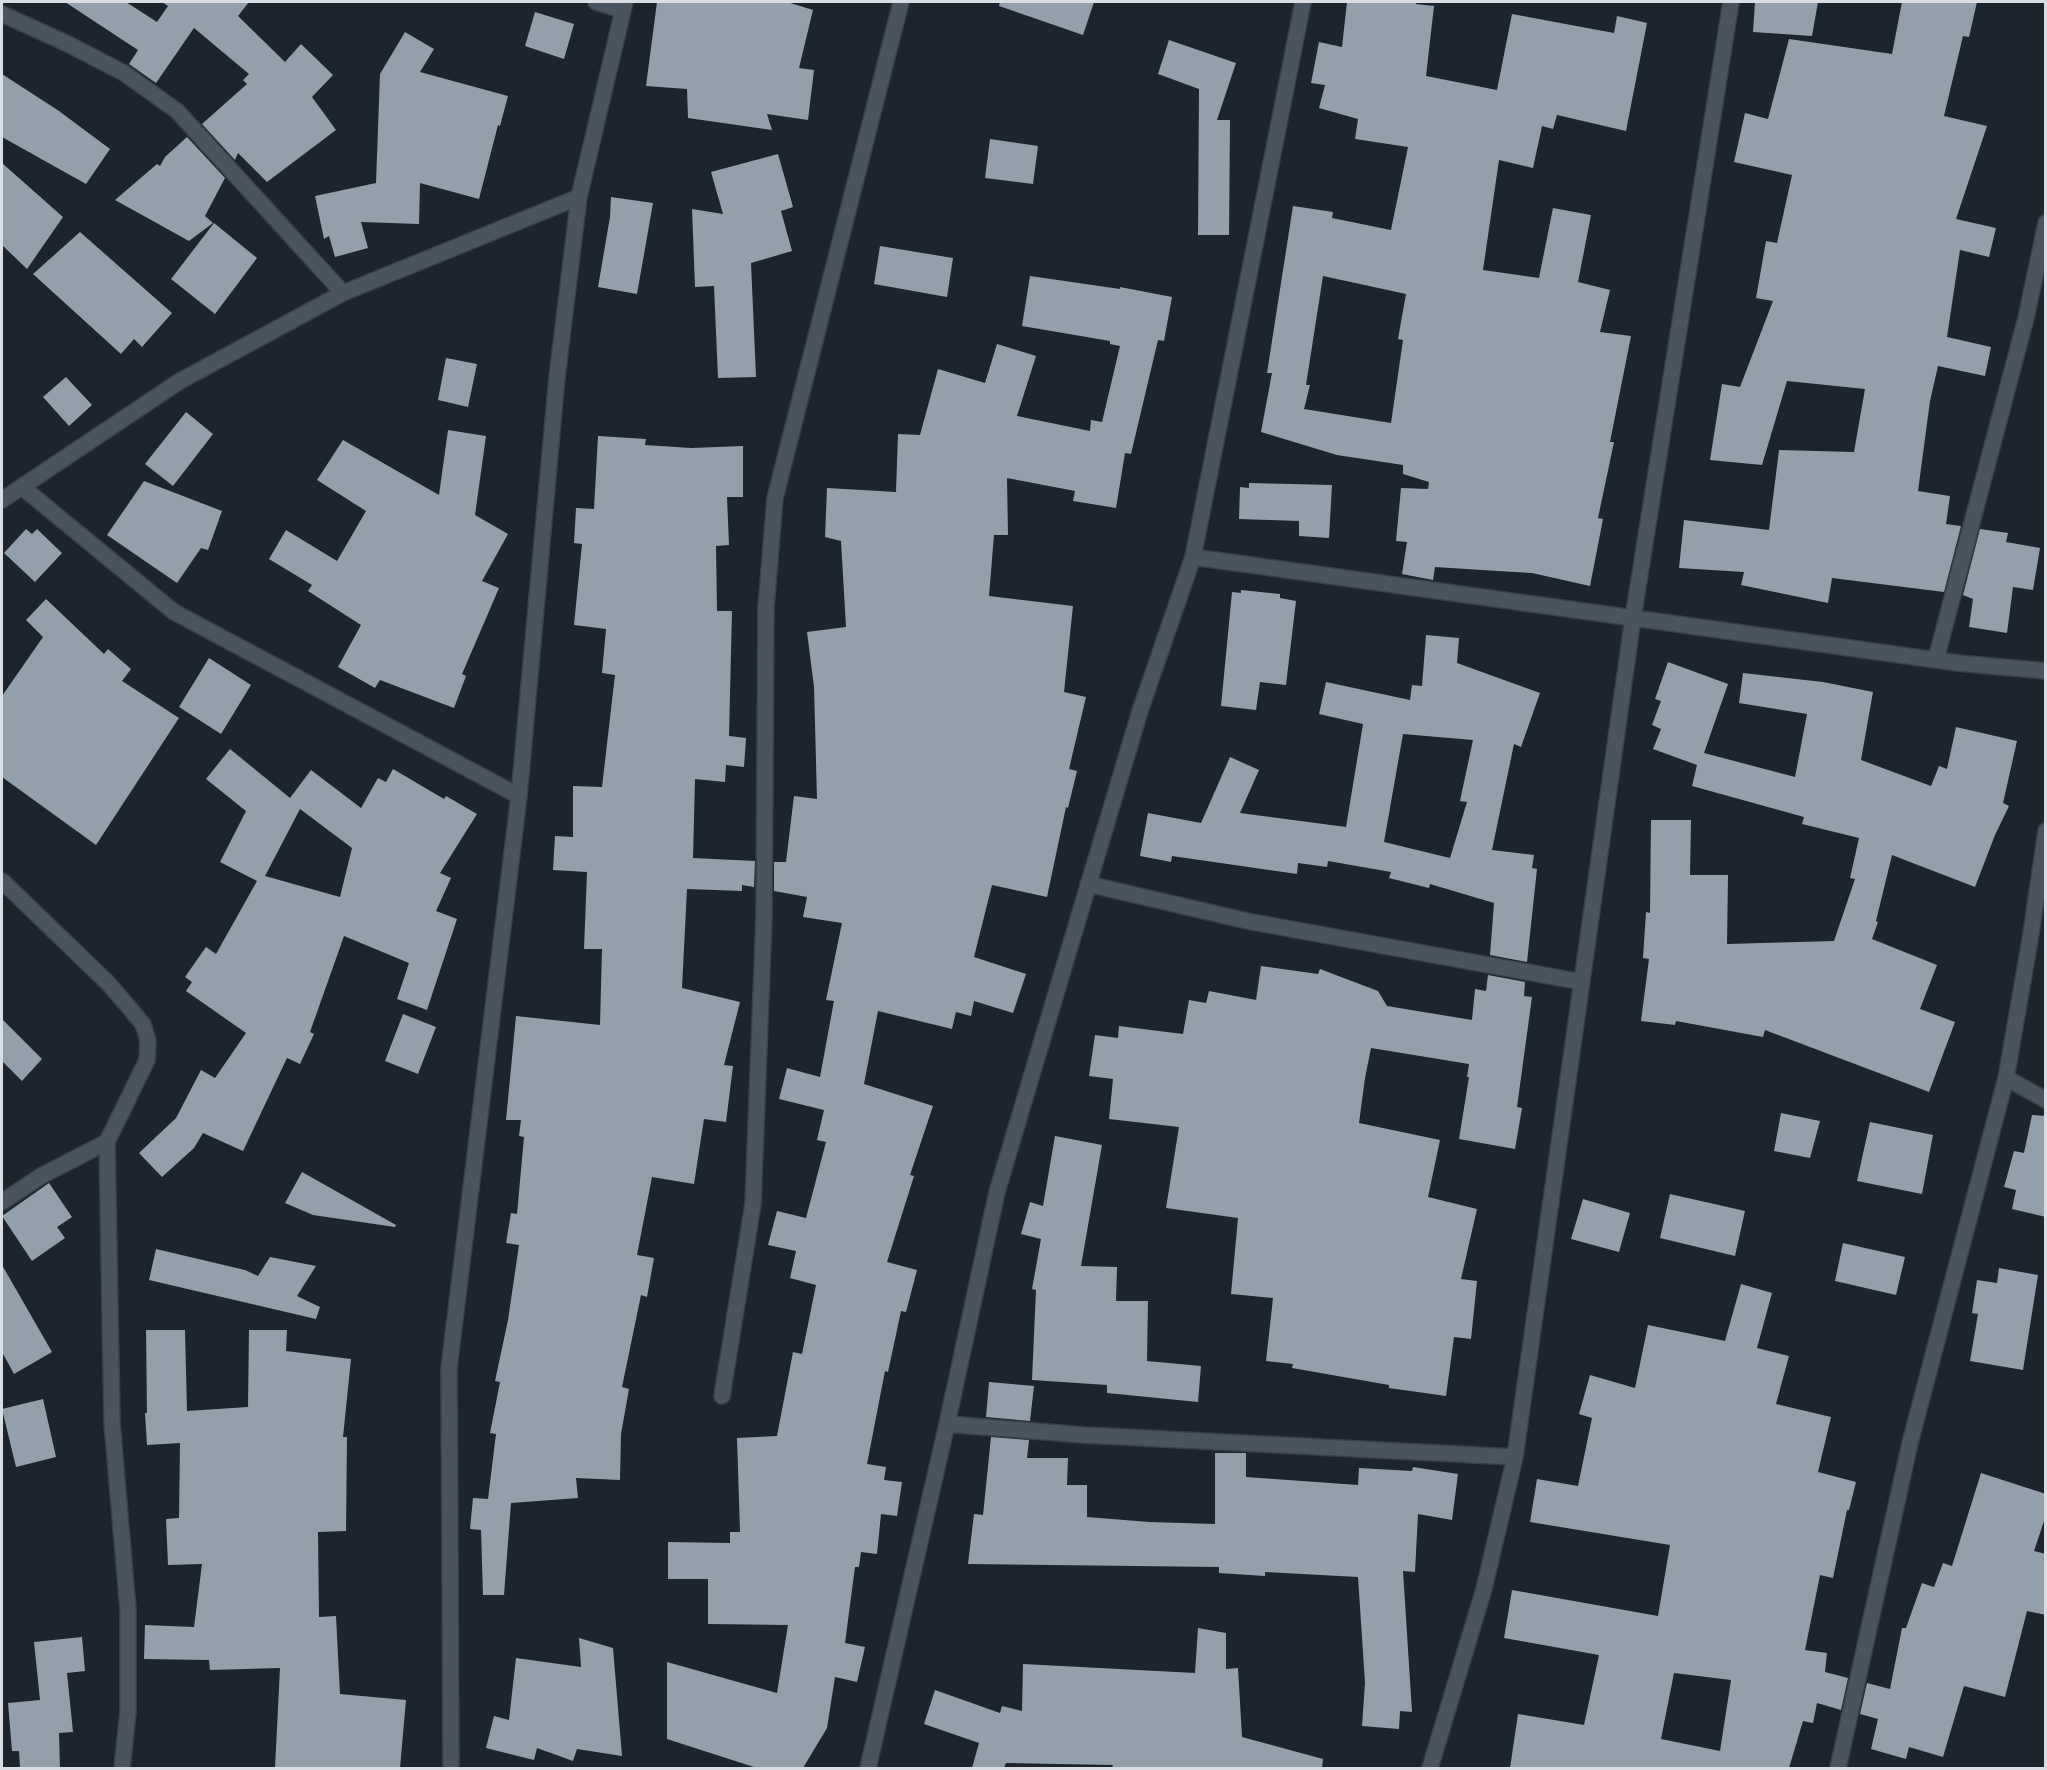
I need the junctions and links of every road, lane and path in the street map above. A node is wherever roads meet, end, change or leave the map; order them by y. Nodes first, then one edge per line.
1 (596, 2) edge
2 (901, 2) edge
3 (1303, 2) edge
4 (1731, 2) edge
5 (624, 6) edge
6 (2, 14) edge
7 (579, 197) junction
8 (2046, 223) edge
9 (343, 293) junction
10 (22, 487) junction
11 (2, 500) edge
12 (1193, 557) junction
13 (1633, 618) junction
14 (1936, 659) junction
15 (2046, 671) edge
16 (519, 796) junction
17 (2046, 831) edge
18 (2, 881) edge
19 (1088, 884) junction
20 (1582, 982) junction
21 (2006, 1078) junction
22 (2046, 1100) edge
23 (107, 1142) junction
24 (2, 1202) edge
25 (723, 1396) dead end
26 (947, 1424) junction
27 (1515, 1457) junction
28 (122, 1768) edge
29 (451, 1768) edge
30 (868, 1768) edge
31 (1430, 1768) edge
32 (1838, 1768) edge

1 - 5 street
2 - 25 street
3 - 12 street
4 - 13 street
5 - 7 street
6 - 9 street
7 - 9 street
7 - 16 street
8 - 14 street
9 - 10 street
10 - 11 street
10 - 16 street
12 - 13 street
12 - 19 street
13 - 14 street
13 - 20 street
14 - 15 street
16 - 29 street
17 - 21 street
18 - 23 street
19 - 20 street
19 - 26 street
20 - 27 street
21 - 22 street
21 - 32 street
23 - 24 street
23 - 28 street
26 - 27 street
26 - 30 street
27 - 31 street

